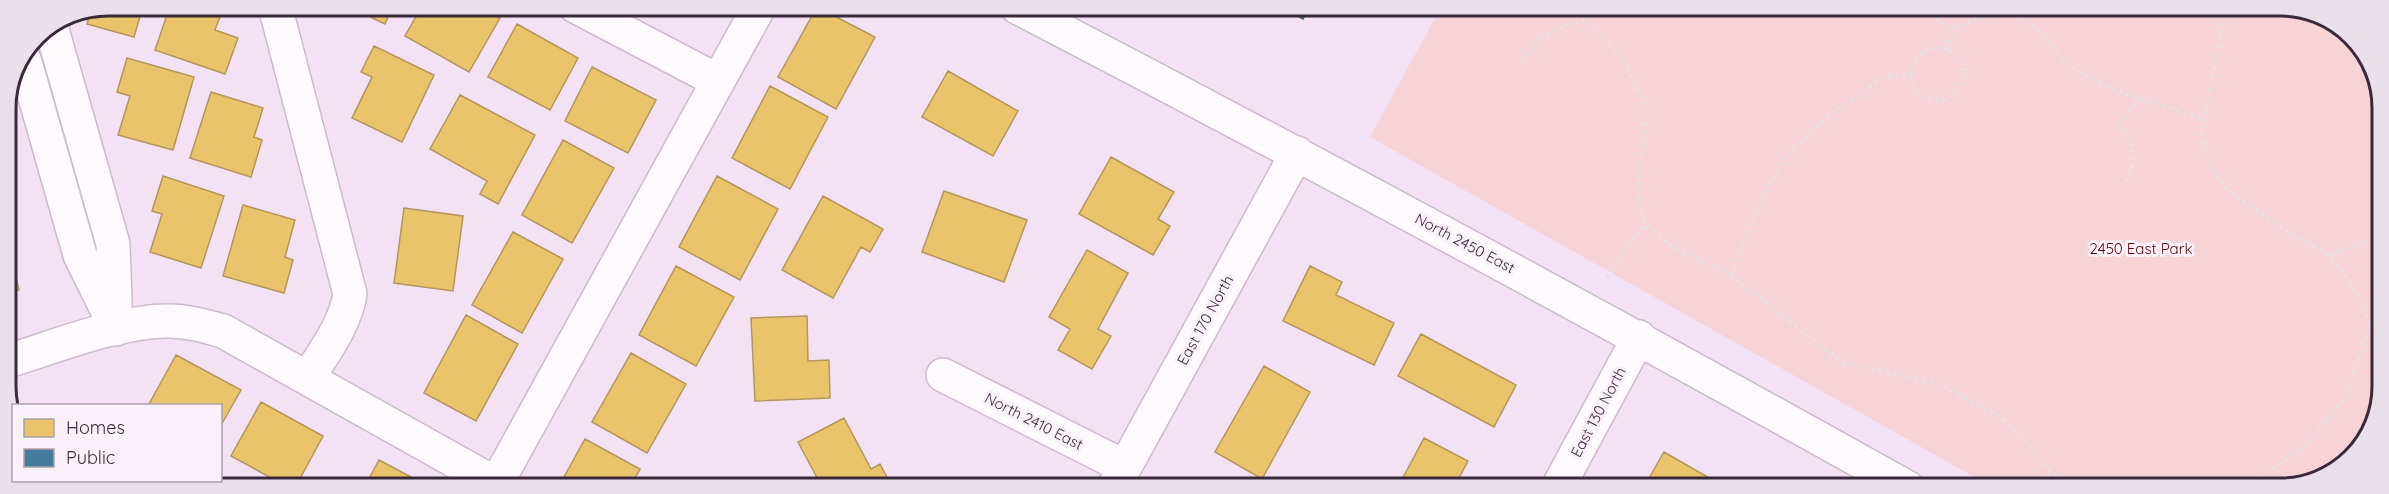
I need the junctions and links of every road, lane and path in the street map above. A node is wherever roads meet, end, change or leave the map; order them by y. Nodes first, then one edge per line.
1 (278, 16) edge
2 (594, 16) edge
3 (754, 16) edge
4 (1034, 16) edge
5 (1581, 16) edge
6 (1594, 16) edge
7 (1937, 16) edge
8 (1985, 16) edge
9 (2016, 16) edge
10 (2224, 16) edge
11 (1585, 20) junction
12 (1953, 28) junction
13 (54, 35) edge
14 (1947, 50) junction
15 (1522, 62) dead end
16 (27, 68) edge
17 (1911, 74) junction
18 (718, 81) junction
19 (2138, 96) junction
20 (2203, 119) junction
21 (1297, 153) junction
22 (2126, 181) dead end
23 (1645, 225) junction
24 (2372, 239) edge
25 (2329, 255) junction
26 (1731, 275) junction
27 (1607, 278) dead end
28 (116, 328) junction
29 (1639, 337) junction
30 (16, 359) edge
31 (943, 375) dead end
32 (308, 378) junction
33 (2050, 471) junction
34 (1119, 477) edge
35 (483, 478) edge
36 (499, 478) edge
37 (1563, 478) edge
38 (1890, 478) edge
39 (2045, 478) edge
40 (2064, 478) edge
41 (2259, 478) edge

1 - 32 street
2 - 18 street
3 - 18 street
4 - 21 street, North 2450 East
5 - 11 path
6 - 11 path
7 - 12 path
8 - 12 path
9 - 19 path
10 - 20 path
11 - 15 path
11 - 23 path
12 - 14 path
13 - 28 street
14 - 17 path
14 - 17 path
16 - 28 street
17 - 26 path
18 - 36 street
19 - 20 path
19 - 22 path
20 - 25 path
21 - 29 street, North 2450 East
21 - 34 street, East 170 North
23 - 26 path
23 - 27 path
24 - 25 path
25 - 41 path
26 - 33 path
28 - 30 street
28 - 32 street
29 - 37 street, East 130 North
29 - 38 street, North 2450 East
31 - 34 street, North 2410 East
32 - 35 street
33 - 39 path
33 - 40 path

